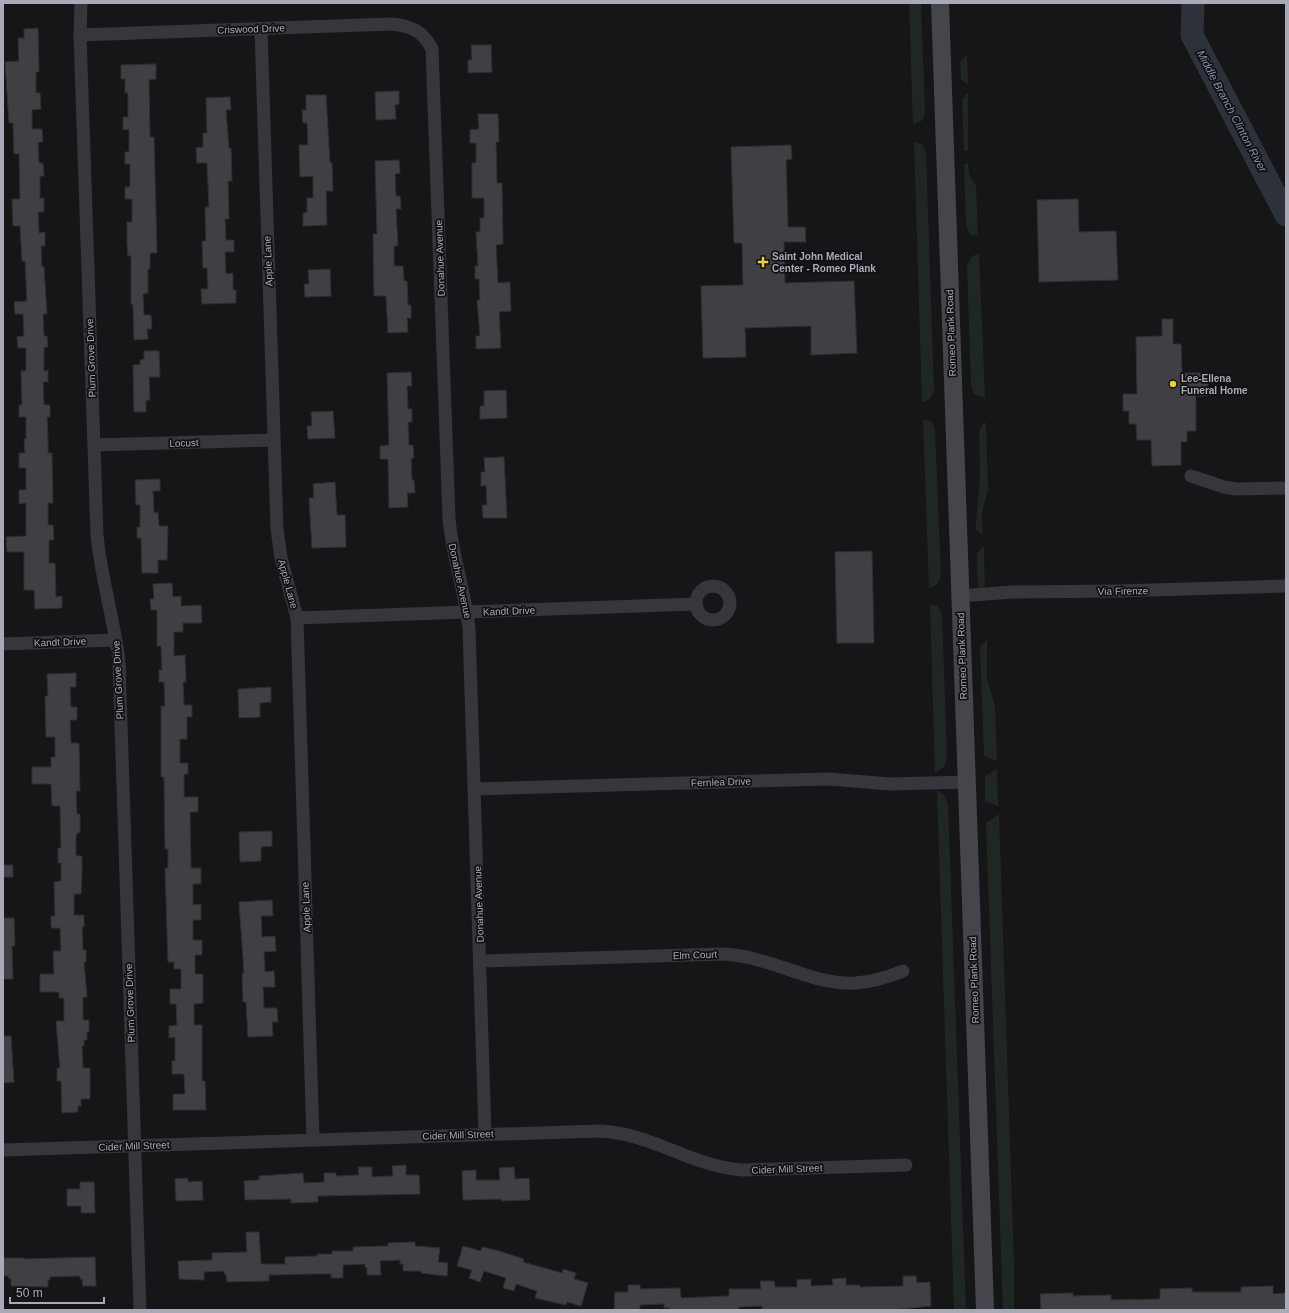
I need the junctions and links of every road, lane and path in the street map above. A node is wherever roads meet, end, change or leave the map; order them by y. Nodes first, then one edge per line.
1 (81, 3) edge
2 (940, 3) edge
3 (260, 29) junction
4 (421, 33) joint
5 (80, 34) junction
6 (274, 440) junction
7 (94, 445) junction
8 (1191, 476) dead end
9 (1286, 488) edge
10 (1286, 586) edge
11 (960, 596) junction
12 (696, 604) dead end
13 (468, 612) junction
14 (297, 618) junction
15 (116, 640) junction
16 (3, 644) edge
17 (967, 782) junction
18 (474, 789) junction
19 (481, 961) junction
20 (903, 971) dead end
21 (485, 1134) junction
22 (313, 1140) junction
23 (134, 1146) junction
24 (3, 1150) edge
25 (906, 1165) dead end
26 (140, 1310) edge
27 (984, 1310) edge

1 - 5 street, Plum Grove Drive
2 - 11 main road, Romeo Plank Road
3 - 4 street, Criswood Drive
3 - 5 street, Criswood Drive
3 - 6 street, Apple Lane
4 - 13 street, Donahue Avenue
5 - 7 street, Plum Grove Drive
6 - 7 street, Locust
6 - 14 street, Apple Lane
7 - 15 street, Plum Grove Drive
8 - 9 street
10 - 11 street, Via Firenze
11 - 17 main road, Romeo Plank Road
12 - 13 street, Kandt Drive
13 - 14 street, Kandt Drive
13 - 18 street, Donahue Avenue
14 - 22 street, Apple Lane
15 - 16 street, Kandt Drive
15 - 23 street, Plum Grove Drive
17 - 18 street, Fernlea Drive
17 - 27 main road, Romeo Plank Road
18 - 19 street, Donahue Avenue
19 - 20 street, Elm Court
19 - 21 street, Donahue Avenue
21 - 22 street, Cider Mill Street
21 - 25 street, Cider Mill Street
22 - 23 street, Cider Mill Street
23 - 24 street, Cider Mill Street
23 - 26 street, Plum Grove Drive

